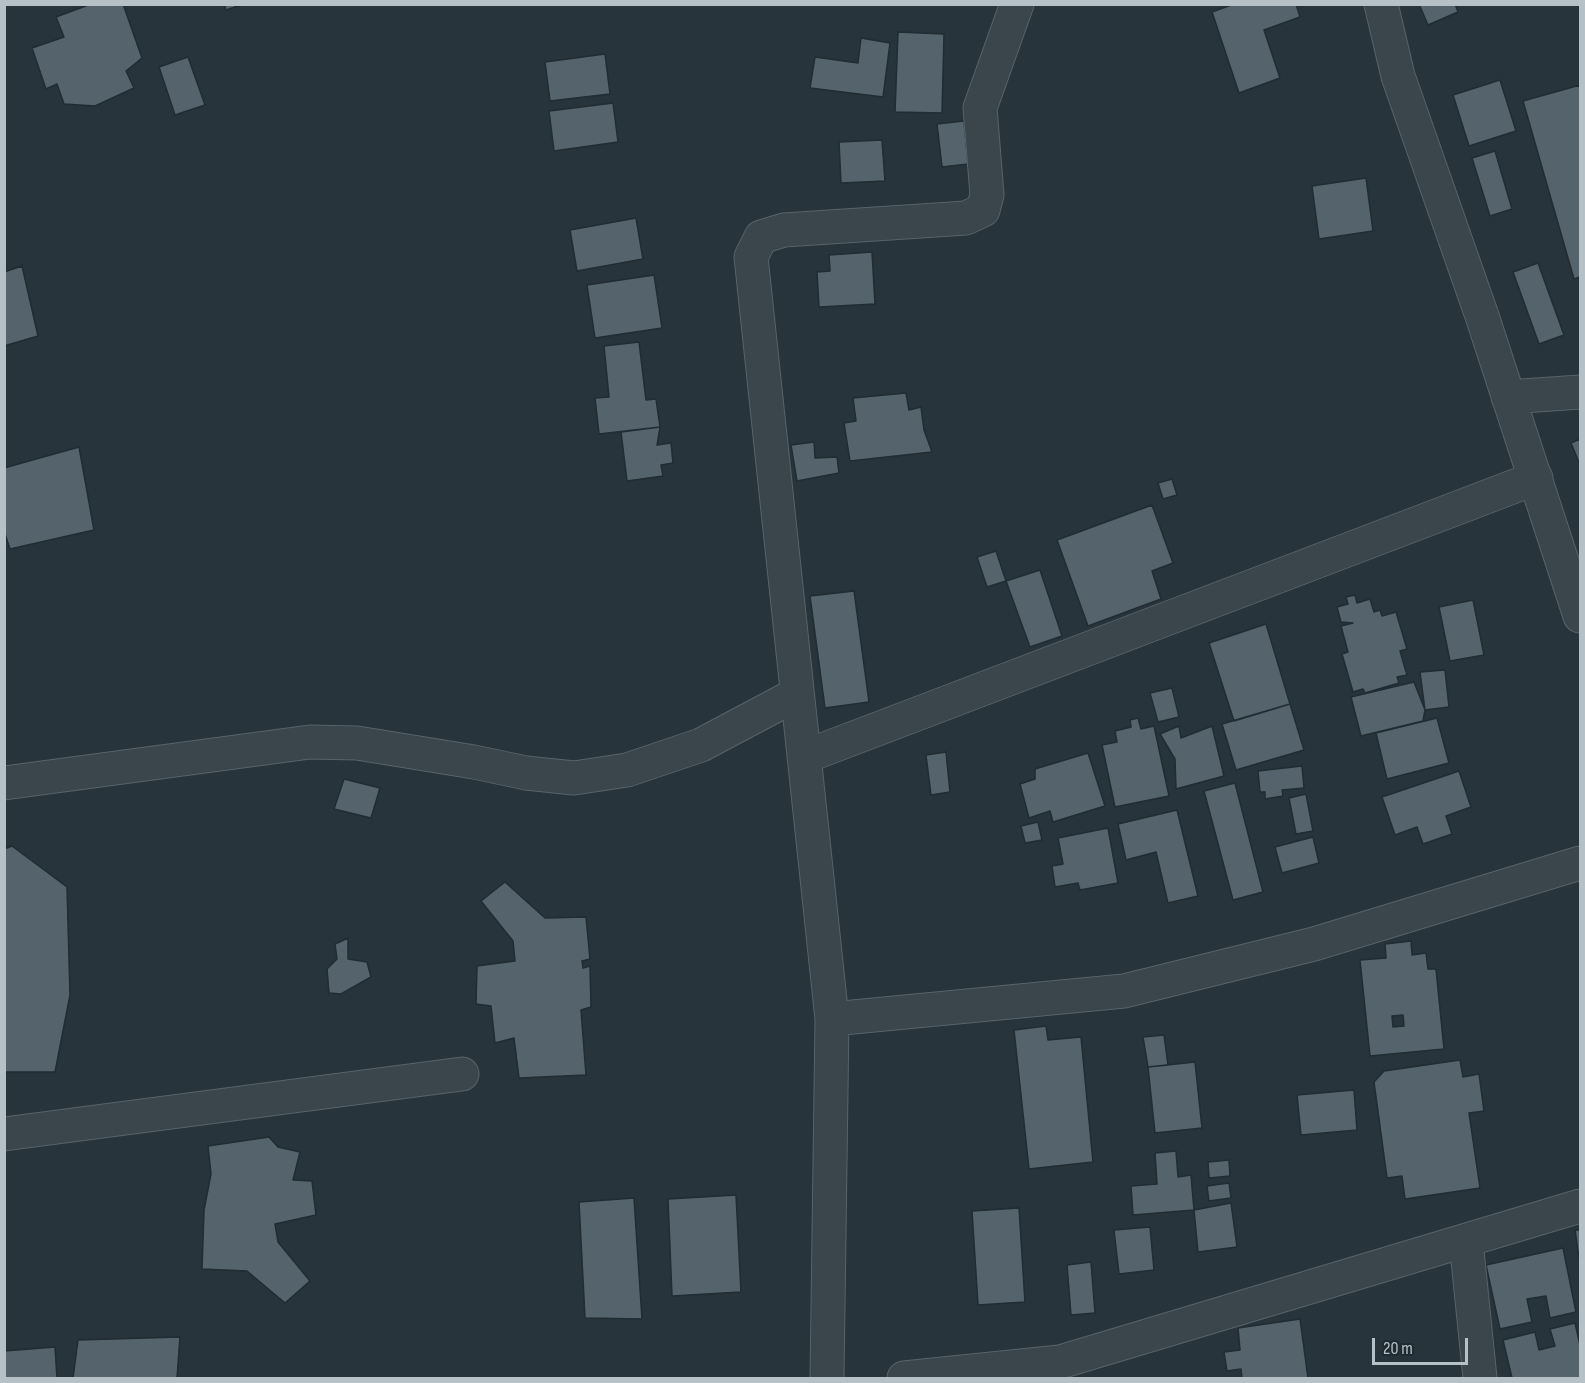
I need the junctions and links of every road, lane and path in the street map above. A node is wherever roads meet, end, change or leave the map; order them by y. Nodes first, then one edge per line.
1 (1017, 4) edge
2 (1381, 4) edge
3 (1581, 392) edge
4 (1508, 397) junction
5 (1536, 478) junction
6 (1581, 615) edge
7 (797, 693) junction
8 (804, 757) junction
9 (4, 783) edge
10 (1581, 863) edge
11 (832, 1019) junction
12 (462, 1074) dead end
13 (4, 1134) edge
14 (1581, 1206) edge
15 (1466, 1241) junction
16 (827, 1378) edge
17 (904, 1378) edge
18 (1480, 1378) edge

1 - 7 street
2 - 4 street
3 - 4 street
4 - 5 street
5 - 6 street
5 - 8 street
7 - 8 street
7 - 9 street
8 - 11 street
10 - 11 street
11 - 16 street
12 - 13 street
14 - 15 street
15 - 17 street
15 - 18 street

